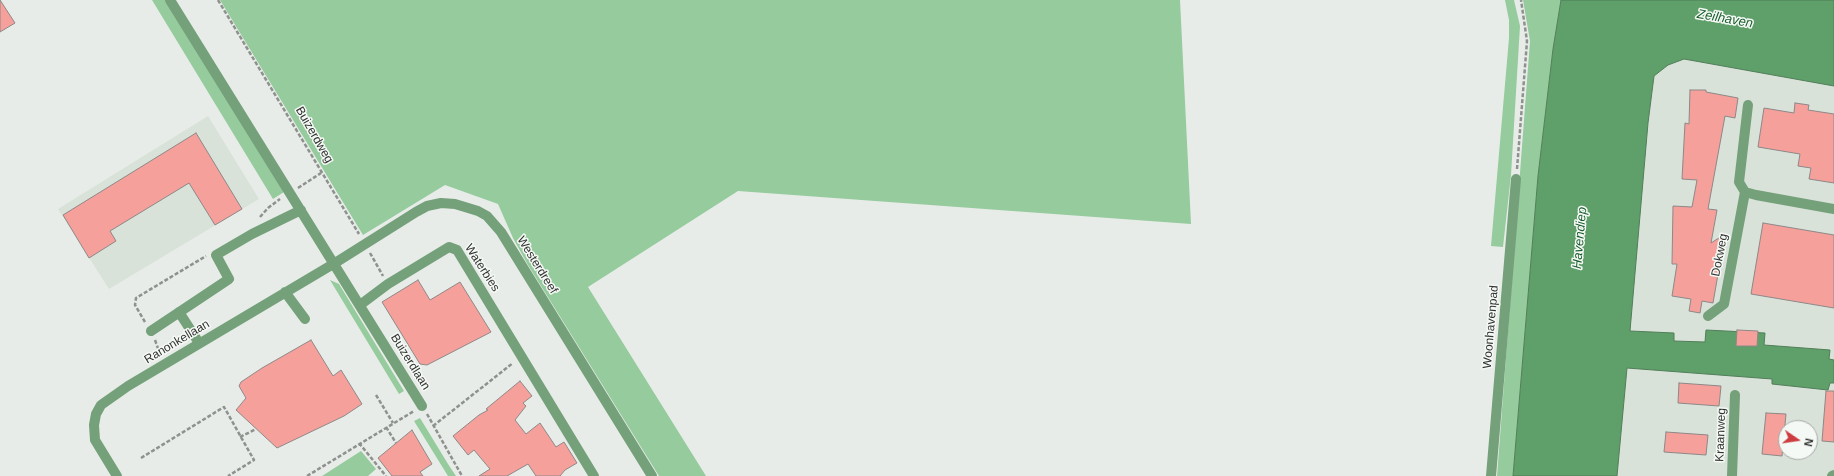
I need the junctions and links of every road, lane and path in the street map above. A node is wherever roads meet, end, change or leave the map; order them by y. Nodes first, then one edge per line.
1 (170, 0) edge
2 (218, 0) edge
3 (1521, 0) edge
4 (1748, 105) dead end
5 (1516, 179) joint
6 (1745, 192) junction
7 (1834, 209) edge
8 (301, 210) junction
9 (365, 244) junction
10 (335, 263) junction
11 (388, 284) junction
12 (285, 292) junction
13 (360, 305) junction
14 (178, 312) junction
15 (1708, 316) dead end
16 (305, 319) dead end
17 (151, 331) dead end
18 (199, 343) junction
19 (521, 357) junction
20 (376, 395) dead end
21 (1735, 395) dead end
22 (422, 406) junction
23 (393, 423) junction
24 (434, 426) junction
25 (386, 427) junction
26 (256, 429) dead end
27 (240, 437) junction
28 (359, 443) junction
29 (396, 443) dead end
30 (141, 458) dead end
31 (117, 476) edge
32 (228, 476) edge
33 (307, 476) edge
34 (386, 476) edge
35 (462, 476) edge
36 (594, 476) edge
37 (652, 476) edge
38 (1491, 476) edge
39 (1732, 476) edge

1 - 8 street
2 - 9 path, Buizerdweg
3 - 5 path
4 - 6 street, Dokweg
5 - 38 street, Woonhavenpad
6 - 7 street
6 - 15 street, Dokweg
8 - 10 street
8 - 14 street
9 - 10 street, Westerdreef
9 - 11 path, Buizerdweg
9 - 37 street, Westerdreef
10 - 12 street, Ranonkellaan
10 - 13 street, Buizerdlaan
11 - 13 street, Waterbies
11 - 19 street, Waterbies
12 - 16 street
12 - 18 street, Ranonkellaan
13 - 22 street, Buizerdlaan
14 - 17 street
14 - 18 street
18 - 31 street, Ranonkellaan
19 - 24 path
19 - 36 street, Waterbies
20 - 23 path
21 - 39 street, Kraanweg
22 - 23 path
22 - 24 path, Buizerdlaan
23 - 25 path
24 - 35 path, Buizerdlaan
25 - 28 path
25 - 29 path
26 - 27 path
27 - 30 path
27 - 32 path
28 - 33 path
28 - 34 path

